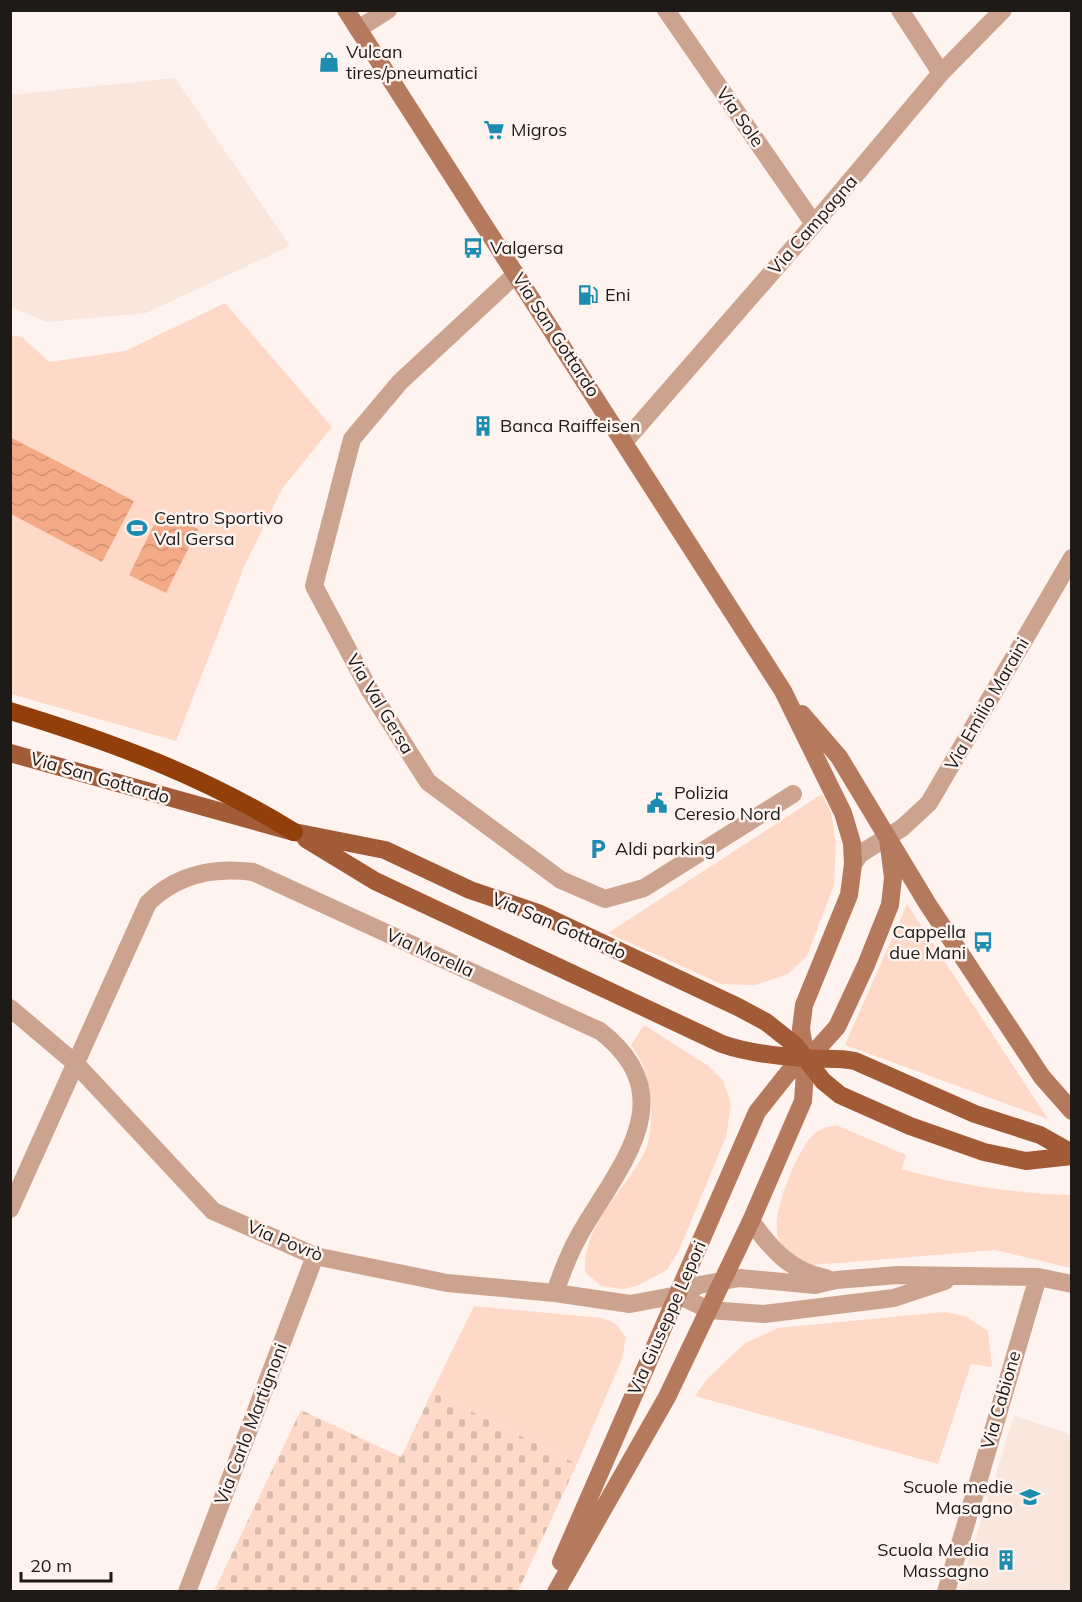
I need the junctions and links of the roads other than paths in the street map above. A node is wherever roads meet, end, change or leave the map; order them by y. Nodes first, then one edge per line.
1 (346, 10) edge
2 (388, 10) edge
3 (666, 10) edge
4 (900, 10) edge
5 (1003, 10) edge
6 (358, 29) junction
7 (941, 73) junction
8 (814, 224) junction
9 (516, 274) junction
10 (625, 441) junction
11 (1071, 558) edge
12 (783, 691) junction
13 (10, 711) edge
14 (10, 753) edge
15 (793, 794) dead end
16 (294, 832) junction
17 (888, 838) junction
18 (854, 864) junction
19 (10, 1008) edge
20 (806, 1059) junction
21 (75, 1063) junction
22 (1071, 1112) edge
23 (1071, 1155) edge
24 (10, 1209) edge
25 (751, 1221) junction
26 (315, 1256) junction
27 (1038, 1277) junction
28 (954, 1278) junction
29 (723, 1280) junction
30 (836, 1280) junction
31 (1071, 1284) edge
32 (555, 1293) junction
33 (678, 1295) junction
34 (709, 1310) junction
35 (187, 1592) edge
36 (549, 1592) edge
37 (556, 1592) edge
38 (946, 1592) edge

1 - 6 main road, Via San Gottardo
2 - 6 street
3 - 8 street, Via Sole
4 - 7 street
5 - 7 street, Via Campagna
6 - 9 main road, Via San Gottardo
7 - 8 street, Via Campagna
8 - 10 street, Via Campagna
9 - 10 main road, Via San Gottardo
9 - 15 street, Via Val Gersa
10 - 12 main road, Via San Gottardo
11 - 17 street, Via Emilio Maraini
12 - 17 main road, Via San Gottardo
12 - 18 main road, Via San Gottardo
13 - 16 highway
14 - 16 main road, Via San Gottardo
16 - 20 main road, Via San Gottardo
16 - 20 main road, Via San Gottardo
17 - 18 street, Via Emilio Maraini
17 - 20 main road, Via Giuseppe Lepori
17 - 22 main road, Via San Gottardo
18 - 20 main road, Via San Gottardo
19 - 21 street, Via Povrò
20 - 23 main road, Via San Gottardo
20 - 23 main road, Via San Gottardo
20 - 25 main road, Via Giuseppe Lepori
20 - 33 main road, Via Giuseppe Lepori
21 - 24 street, Via Morella
21 - 26 street, Via Povrò
21 - 32 street, Via Morella
25 - 29 main road, Via Giuseppe Lepori
25 - 30 street
26 - 32 street, Via Povrò
26 - 35 street, Via Carlo Martignoni
27 - 28 street
27 - 31 street
27 - 38 street, Via Cabione
28 - 30 street
28 - 34 street
29 - 30 street, Via Povrò
29 - 33 street, Via Povrò
29 - 34 main road, Via Giuseppe Lepori
32 - 33 street, Via Povrò
33 - 34 street
33 - 36 main road, Via Giuseppe Lepori
34 - 37 main road, Via Giuseppe Lepori

